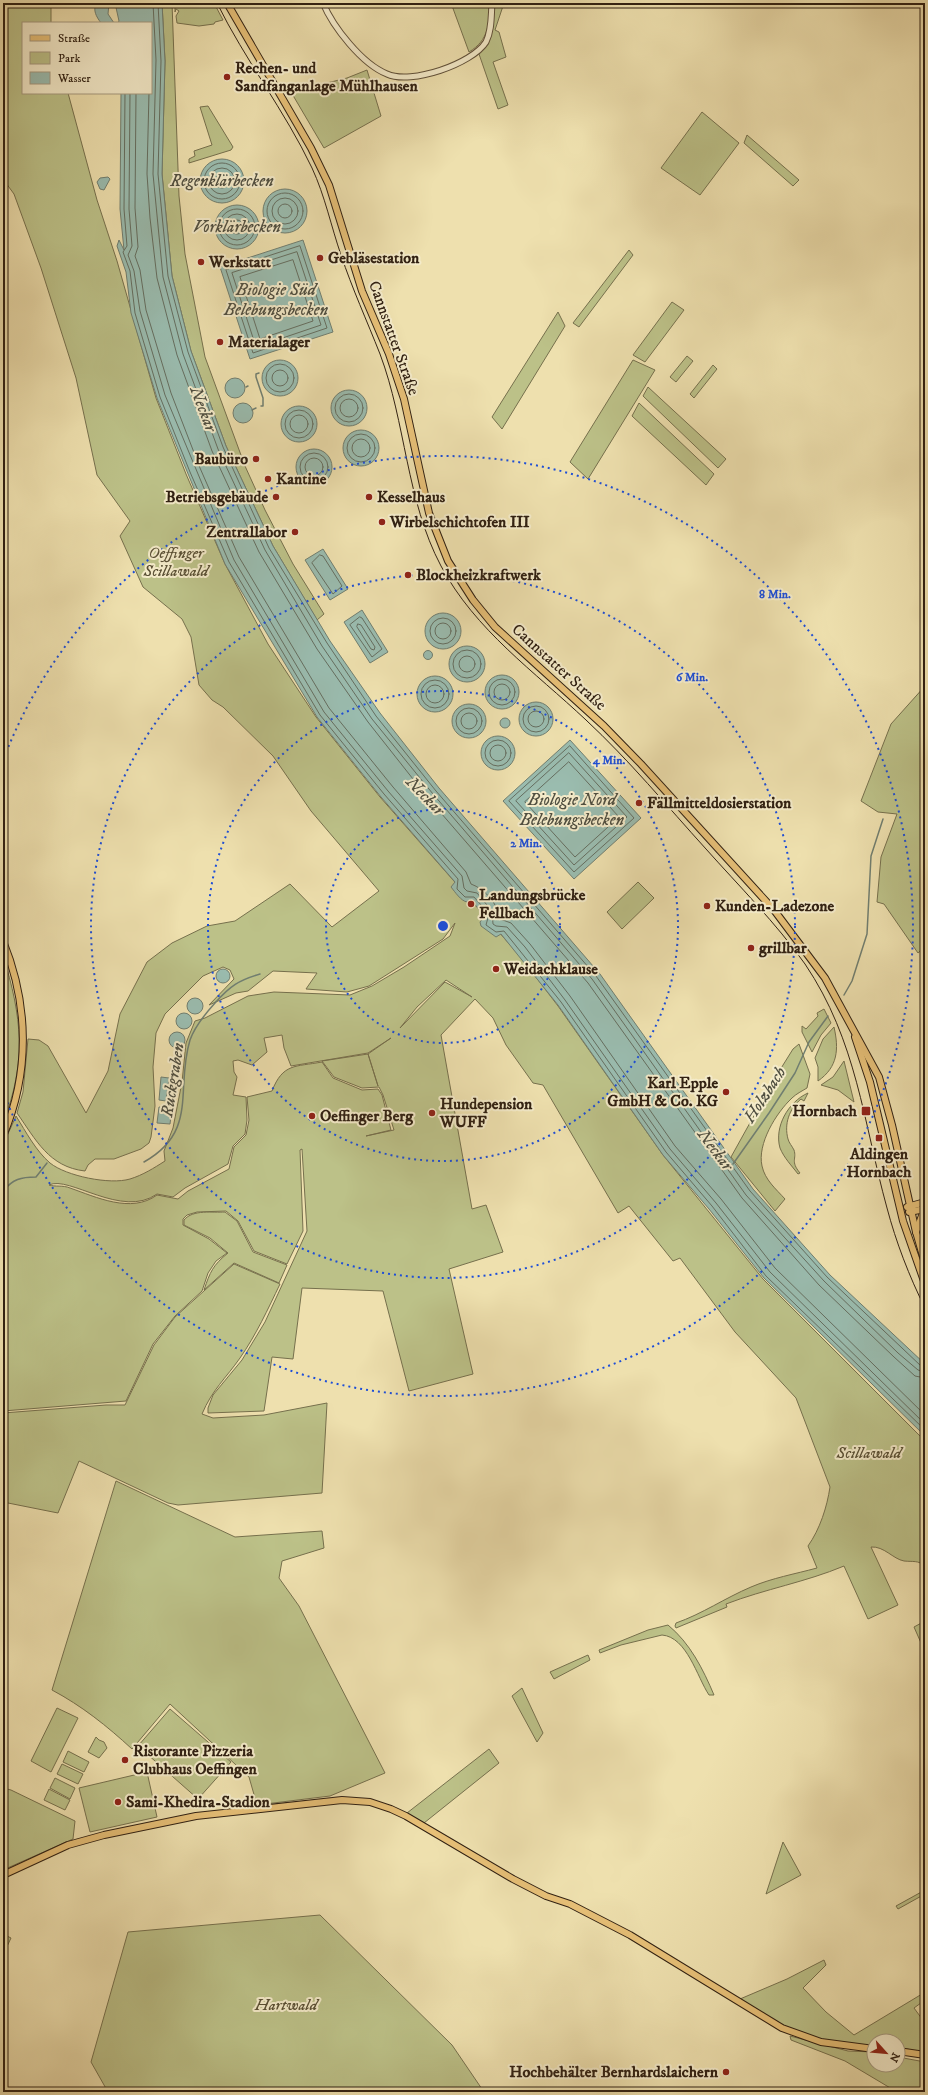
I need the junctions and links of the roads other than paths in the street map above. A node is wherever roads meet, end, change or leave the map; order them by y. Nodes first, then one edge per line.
1 (227, 3) edge
2 (323, 3) edge
3 (492, 3) edge
4 (3, 941) edge
5 (855, 1034) junction
6 (3, 1136) edge
7 (925, 1202) edge
8 (909, 1205) junction
9 (924, 1210) edge
10 (901, 1212) junction
11 (911, 1213) junction
12 (916, 1232) junction
13 (925, 1263) edge
14 (925, 1284) edge
15 (3, 1875) edge
16 (866, 2048) edge
17 (906, 2052) edge
18 (925, 2055) edge

1 - 5 main road, Cannstatter Straße
2 - 3 street
4 - 6 main road
5 - 8 main road, Cannstatter Straße
5 - 10 main road, Cannstatter Straße
7 - 8 main road
8 - 10 main road
8 - 11 main road, Cannstatter Straße
9 - 11 main road
9 - 12 main road
10 - 11 main road
10 - 14 main road, Cannstatter Straße
11 - 12 main road, Cannstatter Straße
12 - 13 main road, Cannstatter Straße
15 - 16 main road
17 - 18 main road

